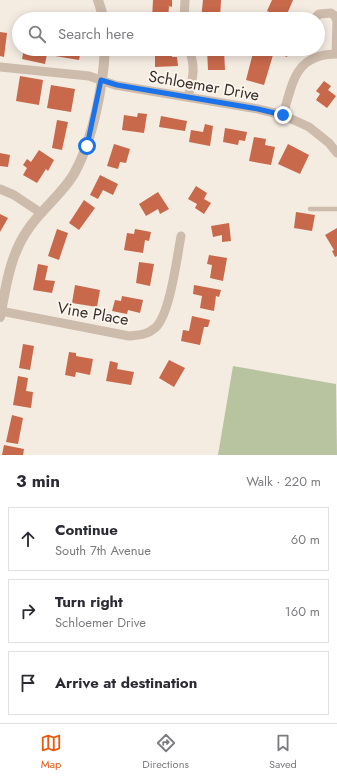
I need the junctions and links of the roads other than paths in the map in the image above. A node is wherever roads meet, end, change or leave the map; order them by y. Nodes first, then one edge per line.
1 (98, 0) edge
2 (185, 0) edge
3 (102, 12) edge
4 (184, 12) edge
5 (325, 12) edge
6 (325, 54) edge
7 (336, 54) edge
8 (104, 56) edge
9 (191, 56) edge
10 (319, 56) edge
11 (312, 59) joint
12 (0, 67) edge
13 (101, 80) junction
14 (188, 97) junction
15 (283, 115) junction
16 (337, 153) edge
17 (0, 189) edge
18 (310, 209) dead end
19 (337, 209) edge
20 (41, 213) junction
21 (181, 236) dead end
22 (0, 313) edge

1 - 3 street
2 - 4 street
5 - 7 street
6 - 7 street
8 - 13 street
9 - 14 street
10 - 11 street
11 - 15 street
12 - 13 street, Schloemer Drive
13 - 14 street, Schloemer Drive
13 - 20 street
14 - 15 street, Schloemer Drive
15 - 16 street, Schloemer Drive
17 - 20 street
18 - 19 lane
20 - 22 street
21 - 22 street, Vine Place

